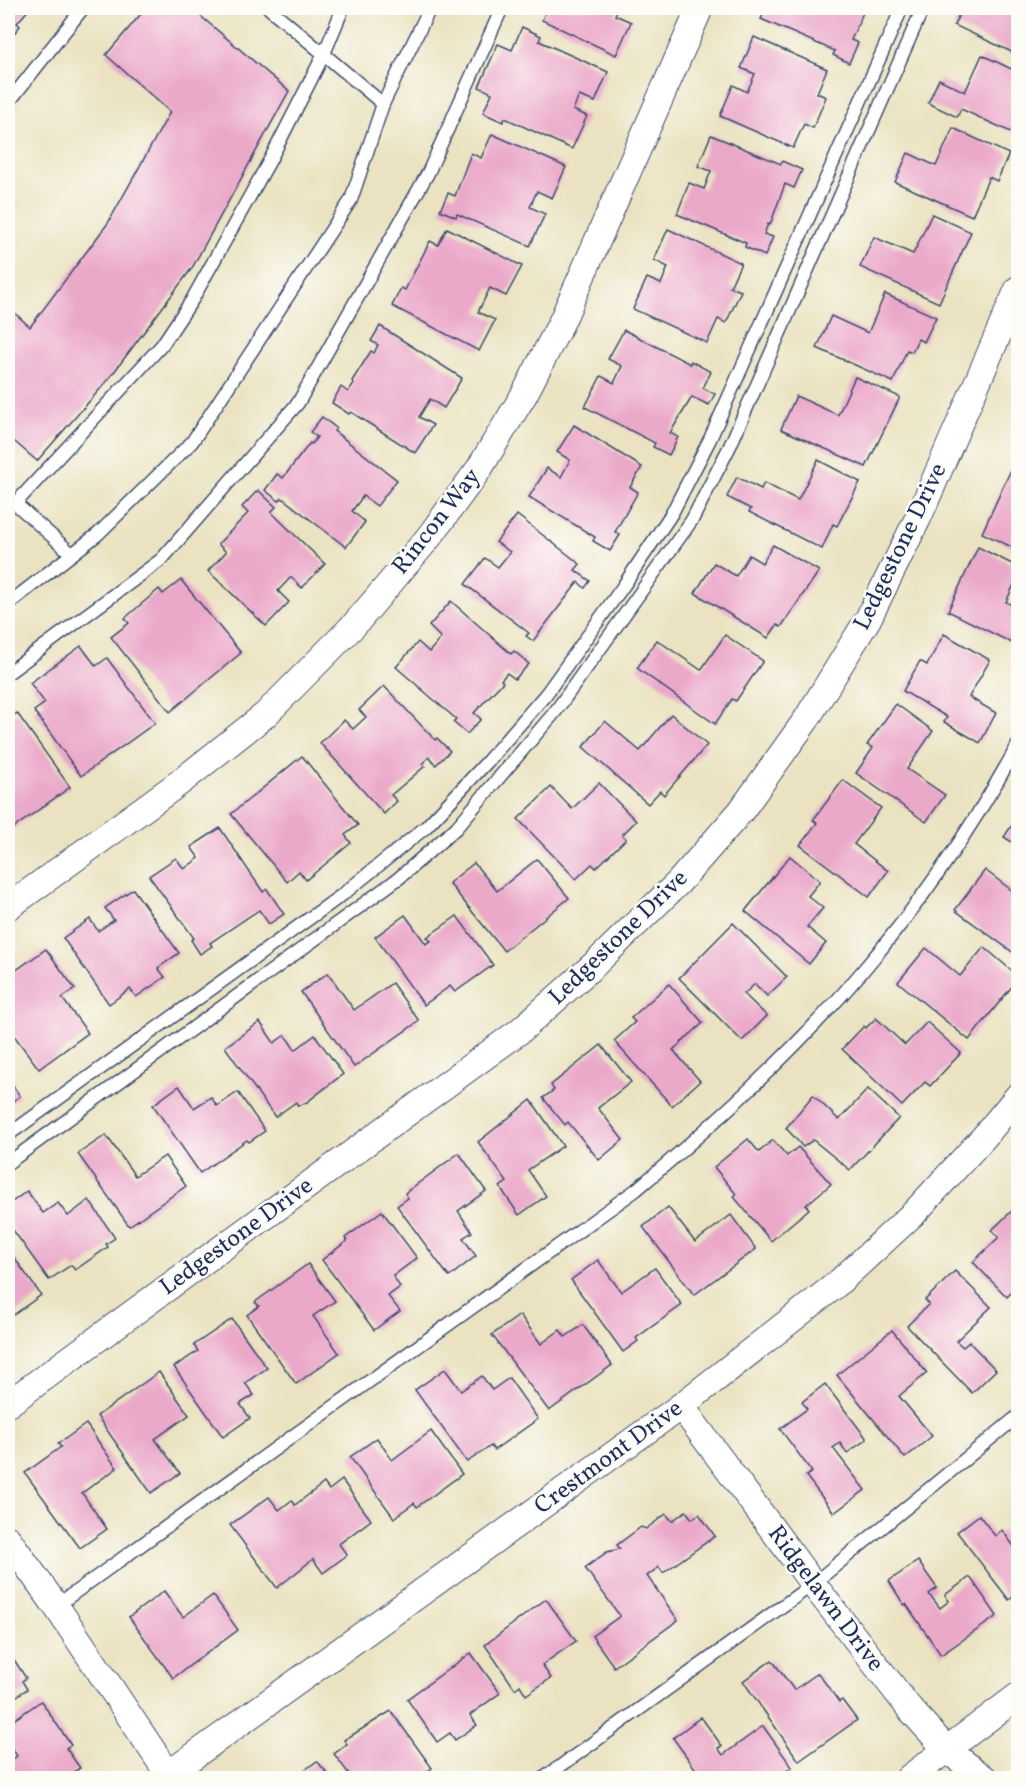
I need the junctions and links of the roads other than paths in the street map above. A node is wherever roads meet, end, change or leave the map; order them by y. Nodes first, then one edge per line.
1 (83, 8) edge
2 (269, 8) edge
3 (344, 8) edge
4 (430, 8) edge
5 (502, 8) edge
6 (700, 8) edge
7 (902, 8) edge
8 (923, 8) edge
9 (324, 54) junction
10 (8, 103) edge
11 (383, 104) junction
12 (1018, 289) edge
13 (11, 500) edge
14 (72, 554) junction
15 (8, 604) edge
16 (8, 674) edge
17 (1018, 745) edge
18 (8, 908) edge
19 (1018, 1096) edge
20 (8, 1135) edge
21 (8, 1163) edge
22 (8, 1404) edge
23 (681, 1406) junction
24 (1018, 1416) edge
25 (8, 1539) edge
26 (813, 1584) junction
27 (56, 1606) junction
28 (1018, 1696) edge
29 (947, 1750) junction
30 (168, 1777) edge
31 (544, 1779) edge
32 (909, 1779) edge
33 (984, 1779) edge

1 - 10 lane
2 - 9 lane
3 - 9 lane
4 - 11 lane
5 - 16 lane
6 - 18 street, Rincon Way
7 - 20 lane
8 - 21 lane
9 - 11 lane
9 - 13 lane
11 - 14 lane
12 - 22 street, Ledgestone Drive
13 - 14 lane
14 - 15 lane
17 - 27 lane
19 - 23 street, Crestmont Drive
23 - 26 street, Ridgelawn Drive
23 - 30 street, Crestmont Drive
24 - 26 lane
25 - 27 street
26 - 29 street, Ridgelawn Drive
26 - 31 lane
27 - 30 street
28 - 29 street
29 - 32 street
29 - 33 street, Ridgelawn Drive

